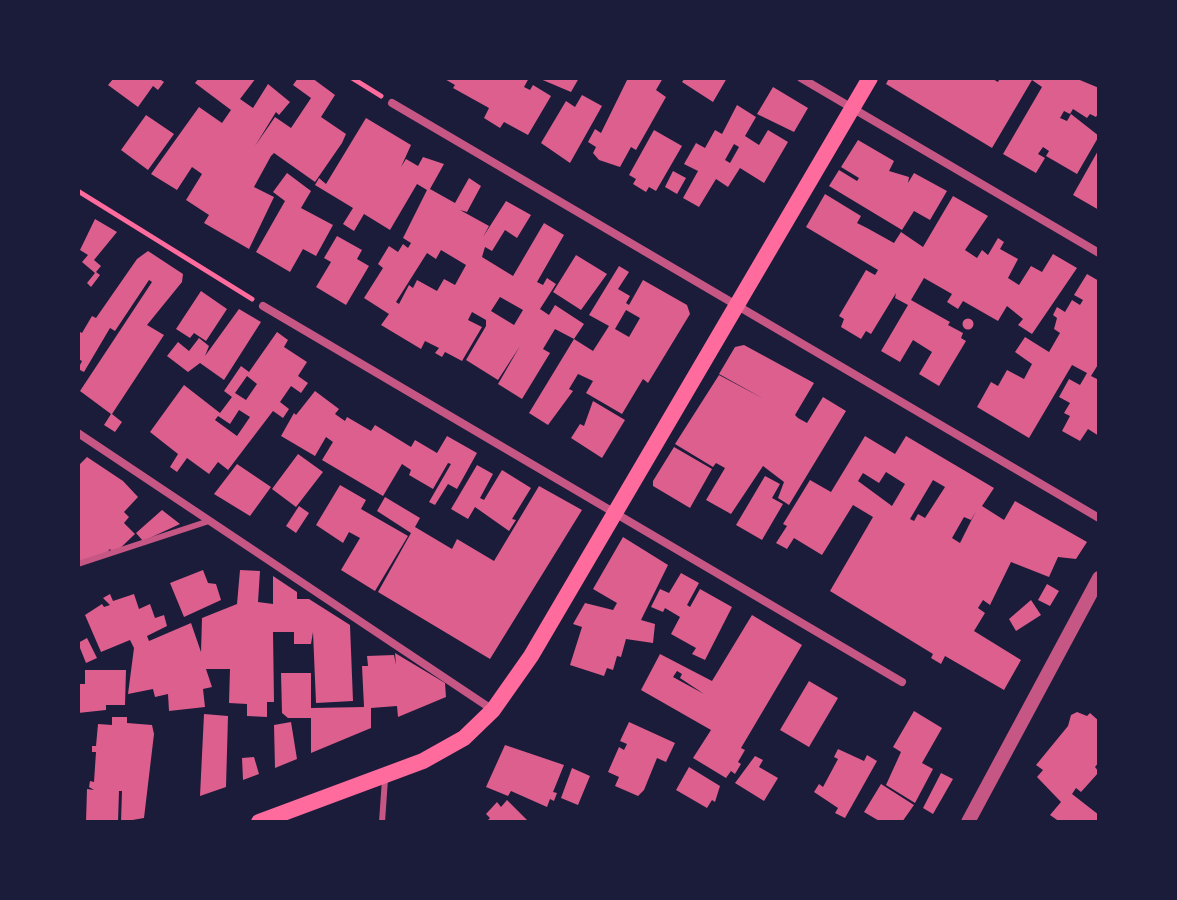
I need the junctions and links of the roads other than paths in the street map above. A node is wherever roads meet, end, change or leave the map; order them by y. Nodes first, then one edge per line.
1 (801, 78) edge
2 (870, 78) edge
3 (392, 103) road end
4 (853, 109) junction
5 (1099, 253) edge
6 (735, 304) junction
7 (263, 306) road end
8 (78, 433) edge
9 (614, 514) junction
10 (1099, 518) edge
11 (209, 521) junction
12 (78, 564) edge
13 (1099, 578) edge
14 (902, 682) dead end
15 (493, 710) junction
16 (386, 775) junction
17 (259, 822) edge
18 (382, 822) edge
19 (968, 822) edge

1 - 4 street
2 - 4 main road
3 - 6 street
4 - 5 street
4 - 6 main road
6 - 9 main road
6 - 10 street
7 - 9 street
8 - 11 street
9 - 14 street
9 - 15 main road
11 - 12 lane
11 - 15 street
13 - 19 street
15 - 16 main road
16 - 17 main road
16 - 18 lane

